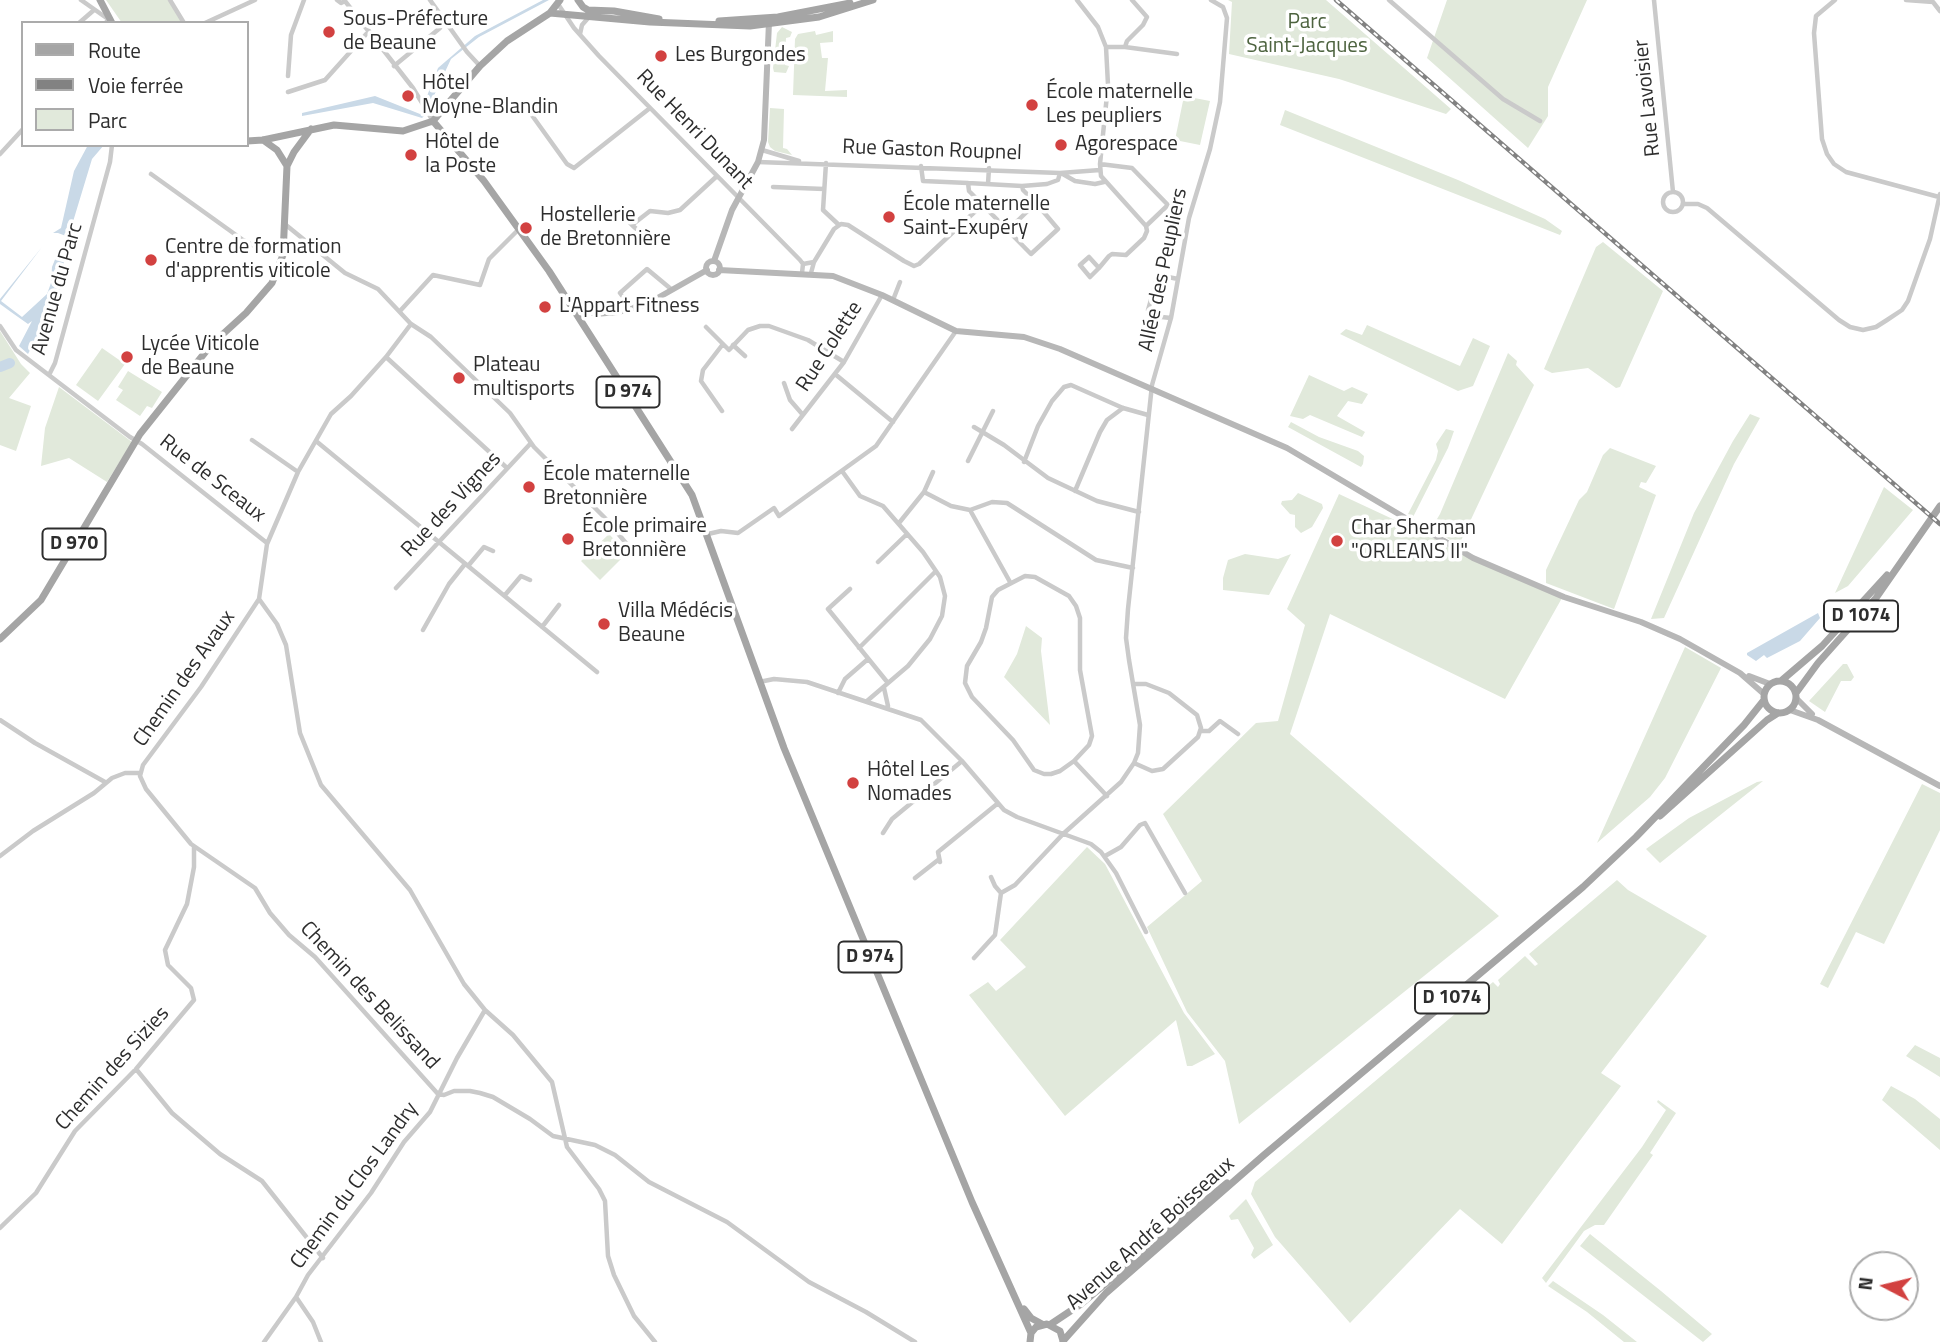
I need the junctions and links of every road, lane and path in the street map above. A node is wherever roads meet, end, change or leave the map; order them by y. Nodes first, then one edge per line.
1 (81, 0) edge
2 (97, 0) edge
3 (170, 0) edge
4 (255, 0) edge
5 (304, 0) edge
6 (337, 0) edge
7 (346, 0) edge
8 (430, 0) edge
9 (578, 0) edge
10 (860, 0) edge
11 (873, 0) edge
12 (1077, 0) edge
13 (1132, 0) edge
14 (1211, 0) edge
15 (1389, 0) edge
16 (1654, 0) edge
17 (1835, 0) edge
18 (1906, 0) edge
19 (559, 2) edge
20 (91, 8) junction
21 (1940, 11) edge
22 (550, 13) junction
23 (590, 14) junction
24 (564, 15) junction
25 (578, 16) junction
26 (81, 21) edge
27 (108, 21) edge
28 (183, 21) edge
29 (209, 21) edge
30 (769, 21) junction
31 (571, 24) junction
32 (440, 28) dead end
33 (369, 31) junction
34 (580, 34) junction
35 (1107, 47) junction
36 (1125, 47) junction
37 (1177, 54) dead end
38 (394, 65) junction
39 (480, 66) junction
40 (288, 76) dead end
41 (288, 92) dead end
42 (650, 108) junction
43 (531, 114) dead end
44 (433, 121) junction
45 (1541, 121) dead end
46 (311, 129) junction
47 (21, 131) edge
48 (263, 140) junction
49 (248, 141) edge
50 (112, 147) edge
51 (762, 149) junction
52 (0, 154) edge
53 (758, 162) junction
54 (803, 163) junction
55 (826, 163) junction
56 (287, 166) junction
57 (921, 166) junction
58 (989, 168) junction
59 (1060, 173) junction
60 (1101, 173) junction
61 (152, 174) dead end
62 (717, 176) junction
63 (968, 183) junction
64 (988, 184) junction
65 (1022, 186) junction
66 (773, 187) dead end
67 (824, 189) junction
68 (1673, 192) junction
69 (1940, 195) edge
70 (738, 197) junction
71 (1035, 203) junction
72 (1683, 204) junction
73 (982, 205) junction
74 (615, 211) dead end
75 (286, 225) junction
76 (632, 225) junction
77 (839, 225) junction
78 (1146, 226) junction
79 (519, 230) junction
80 (1008, 230) junction
81 (653, 244) dead end
82 (283, 255) junction
83 (714, 261) junction
84 (814, 262) junction
85 (803, 264) junction
86 (1099, 268) dead end
87 (707, 270) junction
88 (719, 270) junction
89 (802, 273) junction
90 (811, 273) junction
91 (1178, 279) junction
92 (900, 282) dead end
93 (671, 289) junction
94 (882, 295) junction
95 (569, 299) junction
96 (892, 300) junction
97 (632, 309) junction
98 (400, 311) junction
99 (594, 314) junction
100 (1171, 318) junction
101 (583, 321) junction
102 (411, 324) junction
103 (0, 326) edge
104 (706, 327) dead end
105 (956, 331) junction
106 (723, 344) junction
107 (733, 345) junction
108 (746, 356) dead end
109 (386, 357) junction
110 (844, 362) junction
111 (835, 374) junction
112 (49, 375) junction
113 (784, 383) dead end
114 (1152, 389) junction
115 (1123, 408) junction
116 (722, 411) dead end
117 (993, 411) dead end
118 (803, 415) junction
119 (1148, 415) junction
120 (893, 422) junction
121 (974, 427) dead end
122 (792, 429) dead end
123 (984, 433) junction
124 (136, 439) junction
125 (252, 440) dead end
126 (316, 441) junction
127 (531, 443) junction
128 (968, 461) dead end
129 (1024, 462) junction
130 (508, 468) junction
131 (842, 471) junction
132 (298, 472) junction
133 (933, 472) dead end
134 (1075, 491) junction
135 (924, 492) junction
136 (1940, 506) edge
137 (970, 510) junction
138 (1139, 512) junction
139 (899, 523) junction
140 (708, 534) junction
141 (907, 534) junction
142 (1921, 534) junction
143 (439, 542) junction
144 (267, 544) junction
145 (493, 551) dead end
146 (634, 553) dead end
147 (878, 562) dead end
148 (466, 565) junction
149 (1133, 568) junction
150 (936, 571) junction
151 (530, 580) dead end
152 (1010, 582) junction
153 (396, 588) dead end
154 (850, 589) dead end
155 (505, 595) junction
156 (259, 598) junction
157 (559, 605) dead end
158 (542, 627) junction
159 (423, 630) dead end
160 (0, 639) edge
161 (859, 648) junction
162 (868, 659) junction
163 (597, 672) dead end
164 (1740, 673) junction
165 (1781, 681) junction
166 (759, 682) junction
167 (1133, 684) junction
168 (1770, 684) junction
169 (886, 685) junction
170 (838, 693) junction
171 (1796, 696) junction
172 (1764, 697) junction
173 (867, 701) junction
174 (888, 707) junction
175 (1790, 710) junction
176 (1778, 713) junction
177 (0, 720) edge
178 (1818, 720) junction
179 (1201, 731) junction
180 (1238, 734) dead end
181 (962, 761) junction
182 (1074, 761) junction
183 (1134, 763) junction
184 (140, 773) junction
185 (106, 782) junction
186 (1940, 786) edge
187 (1107, 796) junction
188 (998, 804) junction
189 (883, 834) dead end
190 (1063, 834) junction
191 (1636, 837) junction
192 (191, 844) joint
193 (197, 851) junction
194 (0, 856) edge
195 (1105, 856) junction
196 (991, 877) dead end
197 (915, 878) dead end
198 (1002, 893) junction
199 (1185, 893) dead end
200 (1146, 932) dead end
201 (974, 958) dead end
202 (485, 1010) junction
203 (136, 1069) junction
204 (439, 1094) junction
205 (564, 1137) junction
206 (1264, 1155) junction
207 (0, 1228) edge
208 (323, 1258) junction
209 (1012, 1292) junction
210 (296, 1297) junction
211 (1047, 1324) junction
212 (1030, 1338) edge
213 (1063, 1341) edge
214 (264, 1342) edge
215 (321, 1342) edge
216 (655, 1342) edge
217 (915, 1342) edge

1 - 20 street
2 - 20 street
2 - 27 main road
3 - 28 street
4 - 29 street
5 - 40 street
6 - 7 street
7 - 33 street
8 - 39 street
9 - 23 main road
10 - 30 main road
11 - 30 main road
12 - 35 street
13 - 36 street
14 - 91 street, Allée des Peupliers
15 - 45 street
16 - 68 street, Rue Lavoisier
17 - 69 street
18 - 21 street
19 - 22 main road
19 - 24 street, Rue Henri Dunant
20 - 26 street
20 - 27 street
22 - 24 main road
22 - 39 main road
23 - 25 main road
23 - 30 main road
23 - 30 main road
23 - 34 street
24 - 25 main road
24 - 31 street, Rue Henri Dunant
25 - 31 street
30 - 51 main road
31 - 34 street, Rue Henri Dunant
32 - 38 street
33 - 38 street
33 - 41 street
34 - 42 street, Rue Henri Dunant
35 - 36 street
35 - 60 street
36 - 37 street
38 - 44 street
39 - 44 main road
42 - 43 street
42 - 62 street, Rue Henri Dunant
44 - 46 main road
44 - 79 main road, D 974
46 - 48 main road
46 - 56 main road
47 - 52 street
48 - 49 main road
48 - 56 main road
50 - 112 street, Avenue du Parc
51 - 53 main road
51 - 54 street, Rue Gaston Roupnel
53 - 54 street, Rue Gaston Roupnel
53 - 70 main road
54 - 55 street, Rue Gaston Roupnel
55 - 57 street, Rue Gaston Roupnel
55 - 67 street
56 - 75 main road, D 970
57 - 58 street, Rue Gaston Roupnel
57 - 63 street
58 - 59 street, Rue Gaston Roupnel
58 - 64 street
59 - 60 street, Rue Gaston Roupnel
59 - 60 street, Rue Gaston Roupnel
59 - 65 street
60 - 78 street
60 - 78 street
61 - 82 street
62 - 70 street, Rue Henri Dunant
62 - 76 street
63 - 64 street
63 - 73 street
64 - 65 street
65 - 71 street
66 - 67 street
67 - 77 street
68 - 72 street
68 - 72 street
69 - 72 street
70 - 83 main road
70 - 85 street, Rue Henri Dunant
71 - 80 street
71 - 80 street
73 - 77 street
73 - 80 street
74 - 76 street
75 - 82 main road, D 970
75 - 98 street
76 - 81 street
77 - 84 street
78 - 86 street
79 - 95 main road, D 974
79 - 98 street
82 - 124 main road, D 970
83 - 87 main road
83 - 88 main road
84 - 85 street
84 - 90 street
85 - 89 street
87 - 88 main road
87 - 93 main road
88 - 89 main road
89 - 90 main road
90 - 94 main road
91 - 100 street, Allée des Peupliers
91 - 100 street
92 - 96 street
93 - 97 main road
93 - 97 street
94 - 96 main road
94 - 110 street, Rue Colette
95 - 99 main road
95 - 101 main road, D 974
96 - 105 main road
97 - 99 main road
98 - 102 street
99 - 101 main road
100 - 114 street, Allée des Peupliers
101 - 140 main road, D 974
102 - 109 street
102 - 127 street
103 - 112 street
104 - 106 street
105 - 114 main road
105 - 120 street
106 - 107 street
106 - 116 street
107 - 108 street
107 - 110 street
109 - 126 street
109 - 130 street
110 - 111 street, Rue Colette
111 - 118 street, Rue Colette
111 - 120 street
112 - 124 street, Avenue du Parc
113 - 118 street, Rue Colette
114 - 119 street, Allée des Peupliers
114 - 164 main road
115 - 119 street
115 - 129 street
115 - 134 street
117 - 123 street
118 - 122 street, Rue Colette
119 - 138 street, Allée des Peupliers
120 - 131 street
121 - 123 street
123 - 128 street
123 - 129 street
124 - 144 street, Rue de Sceaux
124 - 160 main road, D 970
125 - 132 street
126 - 132 street
126 - 143 street
127 - 130 street, Rue des Vignes
127 - 146 street
129 - 134 street
130 - 143 street, Rue des Vignes
131 - 139 street
131 - 140 street
132 - 144 street
133 - 135 street
134 - 138 street
135 - 137 street
135 - 139 street
136 - 142 main road, D 1074
137 - 149 street
137 - 152 street
138 - 149 street, Allée des Peupliers
139 - 141 street
140 - 166 main road, D 974
141 - 147 street
141 - 150 street
142 - 165 main road, D 1074
142 - 171 main road, D 1074
143 - 148 street
143 - 153 street, Rue des Vignes
144 - 156 street
145 - 148 street
148 - 155 street
148 - 159 street
149 - 167 street, Allée des Peupliers
150 - 161 street
150 - 169 street
151 - 155 street
152 - 182 street
152 - 182 street
154 - 161 street
155 - 158 street
156 - 184 street, Chemin des Avaux
156 - 202 street
157 - 158 street
158 - 163 street
161 - 162 street
162 - 169 street
162 - 170 street
164 - 168 main road
164 - 172 main road
165 - 168 main road
165 - 171 main road
166 - 170 street
166 - 209 main road, D 974
167 - 179 street
167 - 183 street, Allée des Peupliers
168 - 172 main road
169 - 173 street
169 - 174 street
170 - 173 street
171 - 175 main road
171 - 178 main road
172 - 176 main road
172 - 191 main road, Avenue André Boisseaux / D 1074
173 - 174 street
174 - 181 street
175 - 176 main road
175 - 178 main road
176 - 191 main road, Avenue André Boisseaux / D 1074
177 - 185 street
178 - 186 main road
179 - 180 street
179 - 183 street
181 - 188 street
181 - 189 street
182 - 187 street
183 - 187 street
184 - 185 street
184 - 192 street, Chemin des Avaux
185 - 194 street
187 - 190 street
188 - 190 street
188 - 197 street
190 - 195 street
190 - 198 street
191 - 206 main road, Avenue André Boisseaux / D 1074
192 - 193 street, Chemin des Belissand
193 - 203 street, Chemin des Sizies
193 - 204 street, Chemin des Belissand
195 - 199 street
195 - 200 street
196 - 198 street
198 - 201 street
202 - 204 street, Chemin du Clos Landry
202 - 205 street
203 - 207 street, Chemin des Sizies
203 - 208 street
204 - 205 street, Chemin des Belissand
204 - 208 street, Chemin du Clos Landry
205 - 216 street
205 - 217 street, Chemin des Belissand
206 - 211 main road, Avenue André Boisseaux / D 1074
206 - 213 main road, Avenue André Boisseaux / D 1074
208 - 210 street, Chemin du Clos Landry
209 - 211 main road, D 974
209 - 212 main road, D 974
210 - 214 street, Chemin du Clos Landry
210 - 215 street
211 - 212 main road, Avenue André Boisseaux
211 - 213 main road

